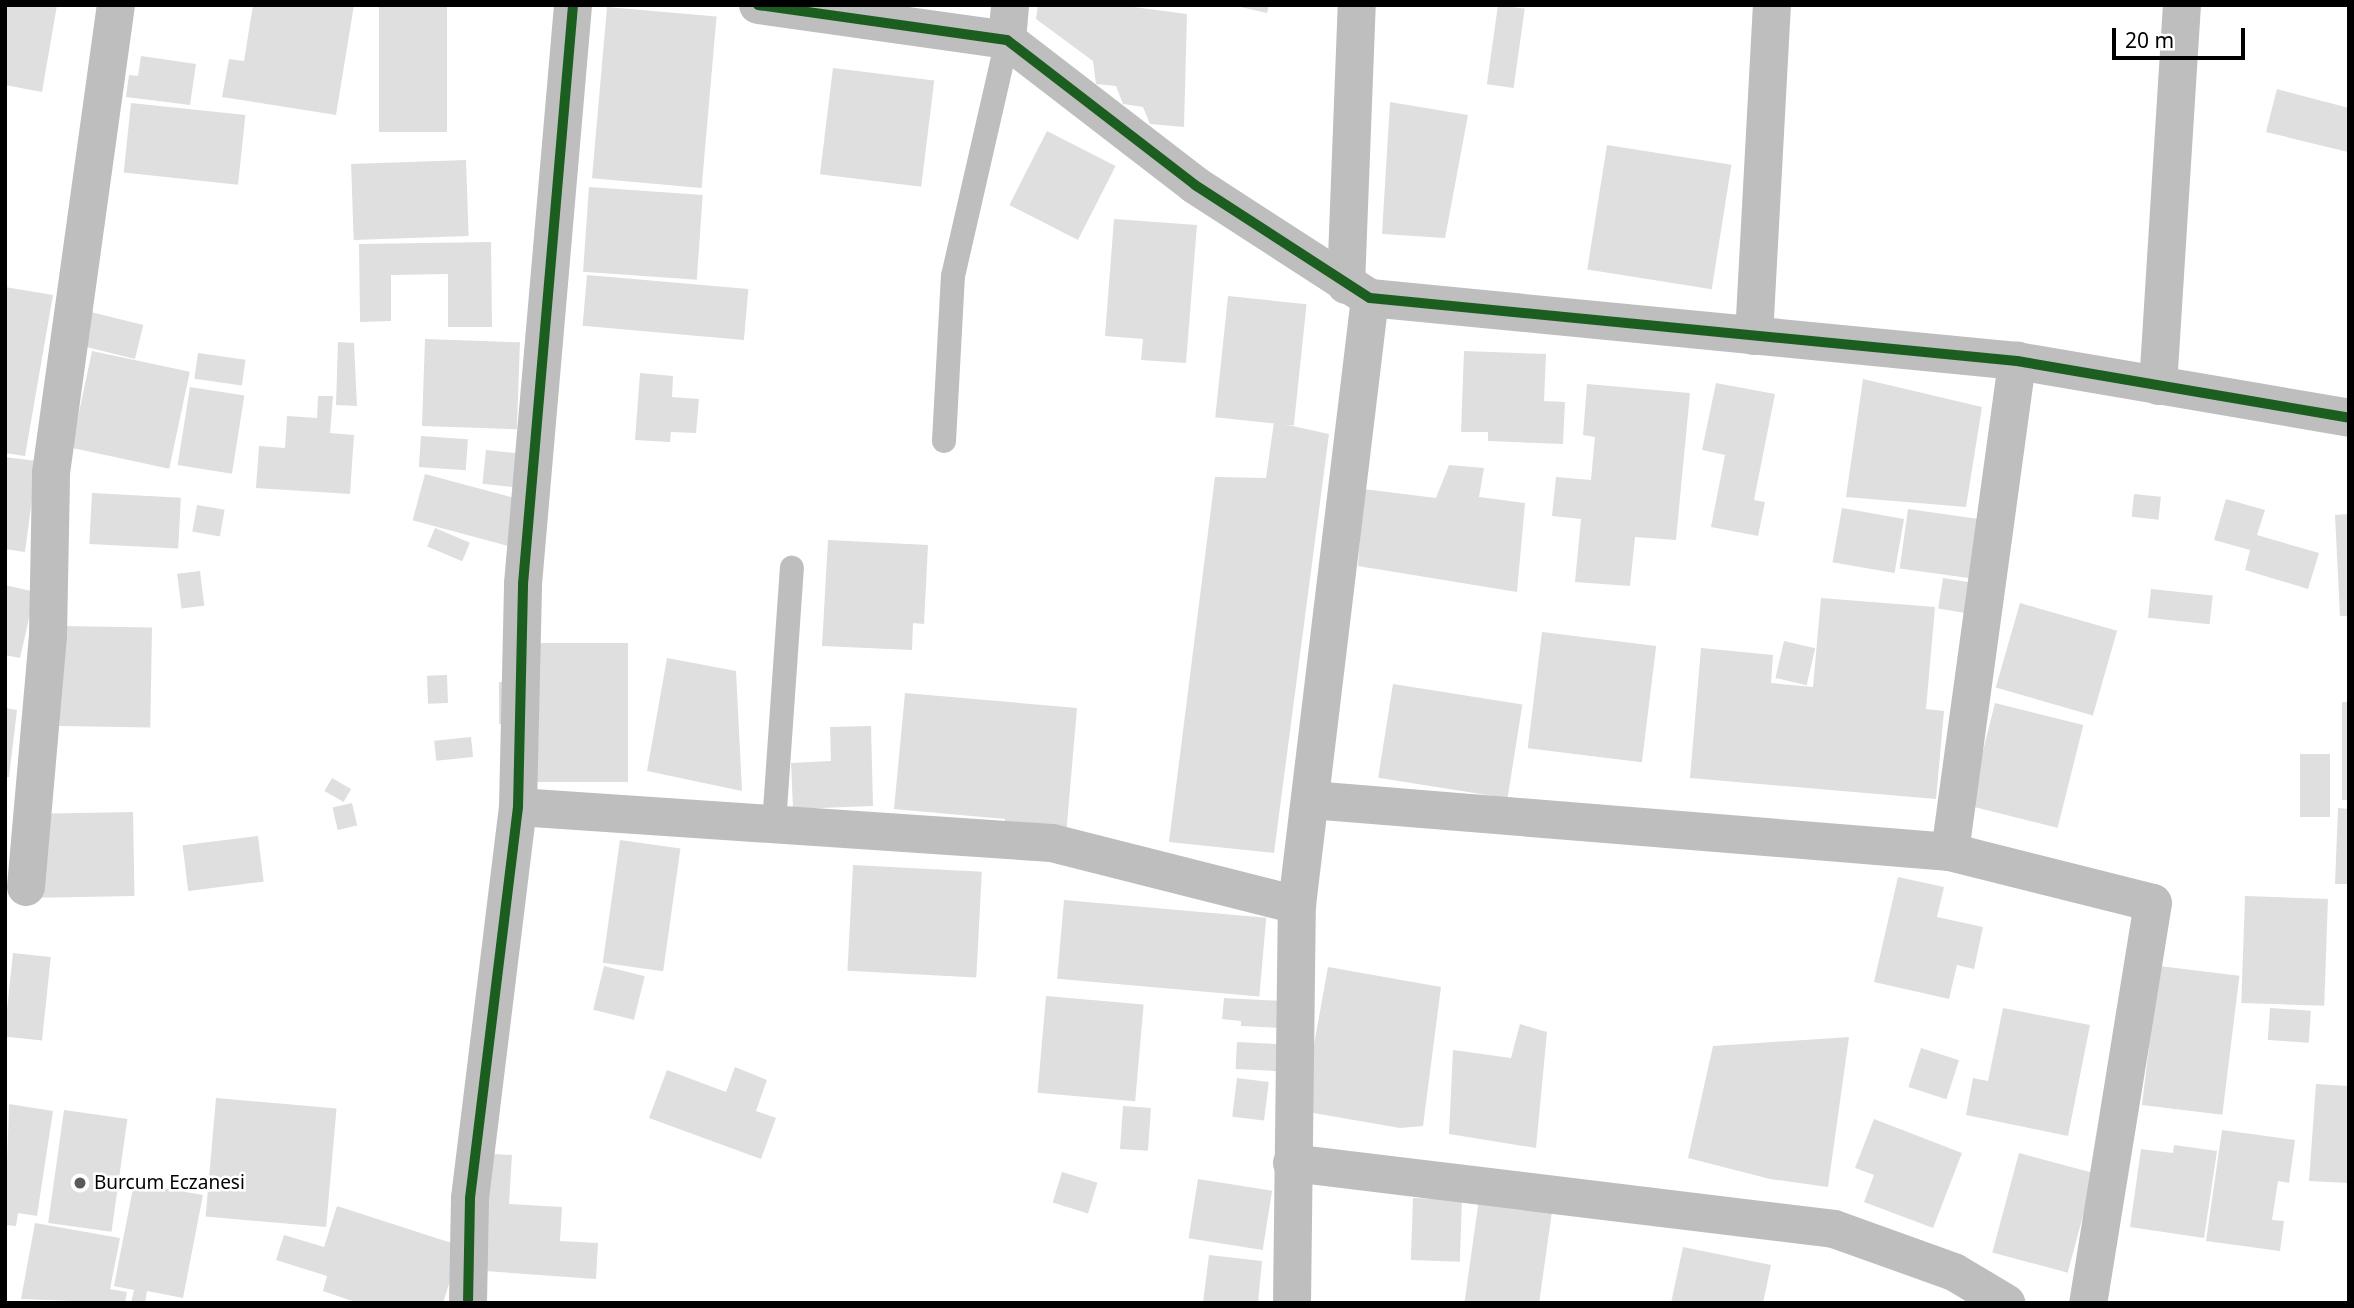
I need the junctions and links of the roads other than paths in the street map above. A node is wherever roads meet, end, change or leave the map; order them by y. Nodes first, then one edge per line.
1 (116, 5) edge
2 (573, 5) edge
3 (758, 5) edge
4 (1357, 5) edge
5 (1772, 5) edge
6 (2182, 5) edge
7 (1009, 23) edge
8 (1358, 292) junction
9 (1754, 336) junction
10 (2017, 361) junction
11 (2158, 386) junction
12 (2349, 418) edge
13 (944, 441) dead end
14 (792, 568) dead end
15 (1311, 800) junction
16 (518, 807) junction
17 (774, 824) junction
18 (1950, 852) junction
19 (26, 887) dead end
20 (1297, 905) junction
21 (1292, 1163) junction
22 (468, 1303) edge
23 (1292, 1303) edge
24 (2006, 1303) edge
25 (2088, 1303) edge

1 - 19 street
2 - 16 street
3 - 7 street
4 - 8 street
5 - 9 street
6 - 11 street
7 - 8 street
7 - 13 lane
8 - 9 street
8 - 15 street
9 - 10 street
10 - 11 street
10 - 18 street
11 - 12 street
14 - 17 lane
15 - 18 street
15 - 20 street
16 - 17 street
16 - 22 street
17 - 20 street
18 - 25 street
20 - 21 street
21 - 23 street
21 - 24 street

